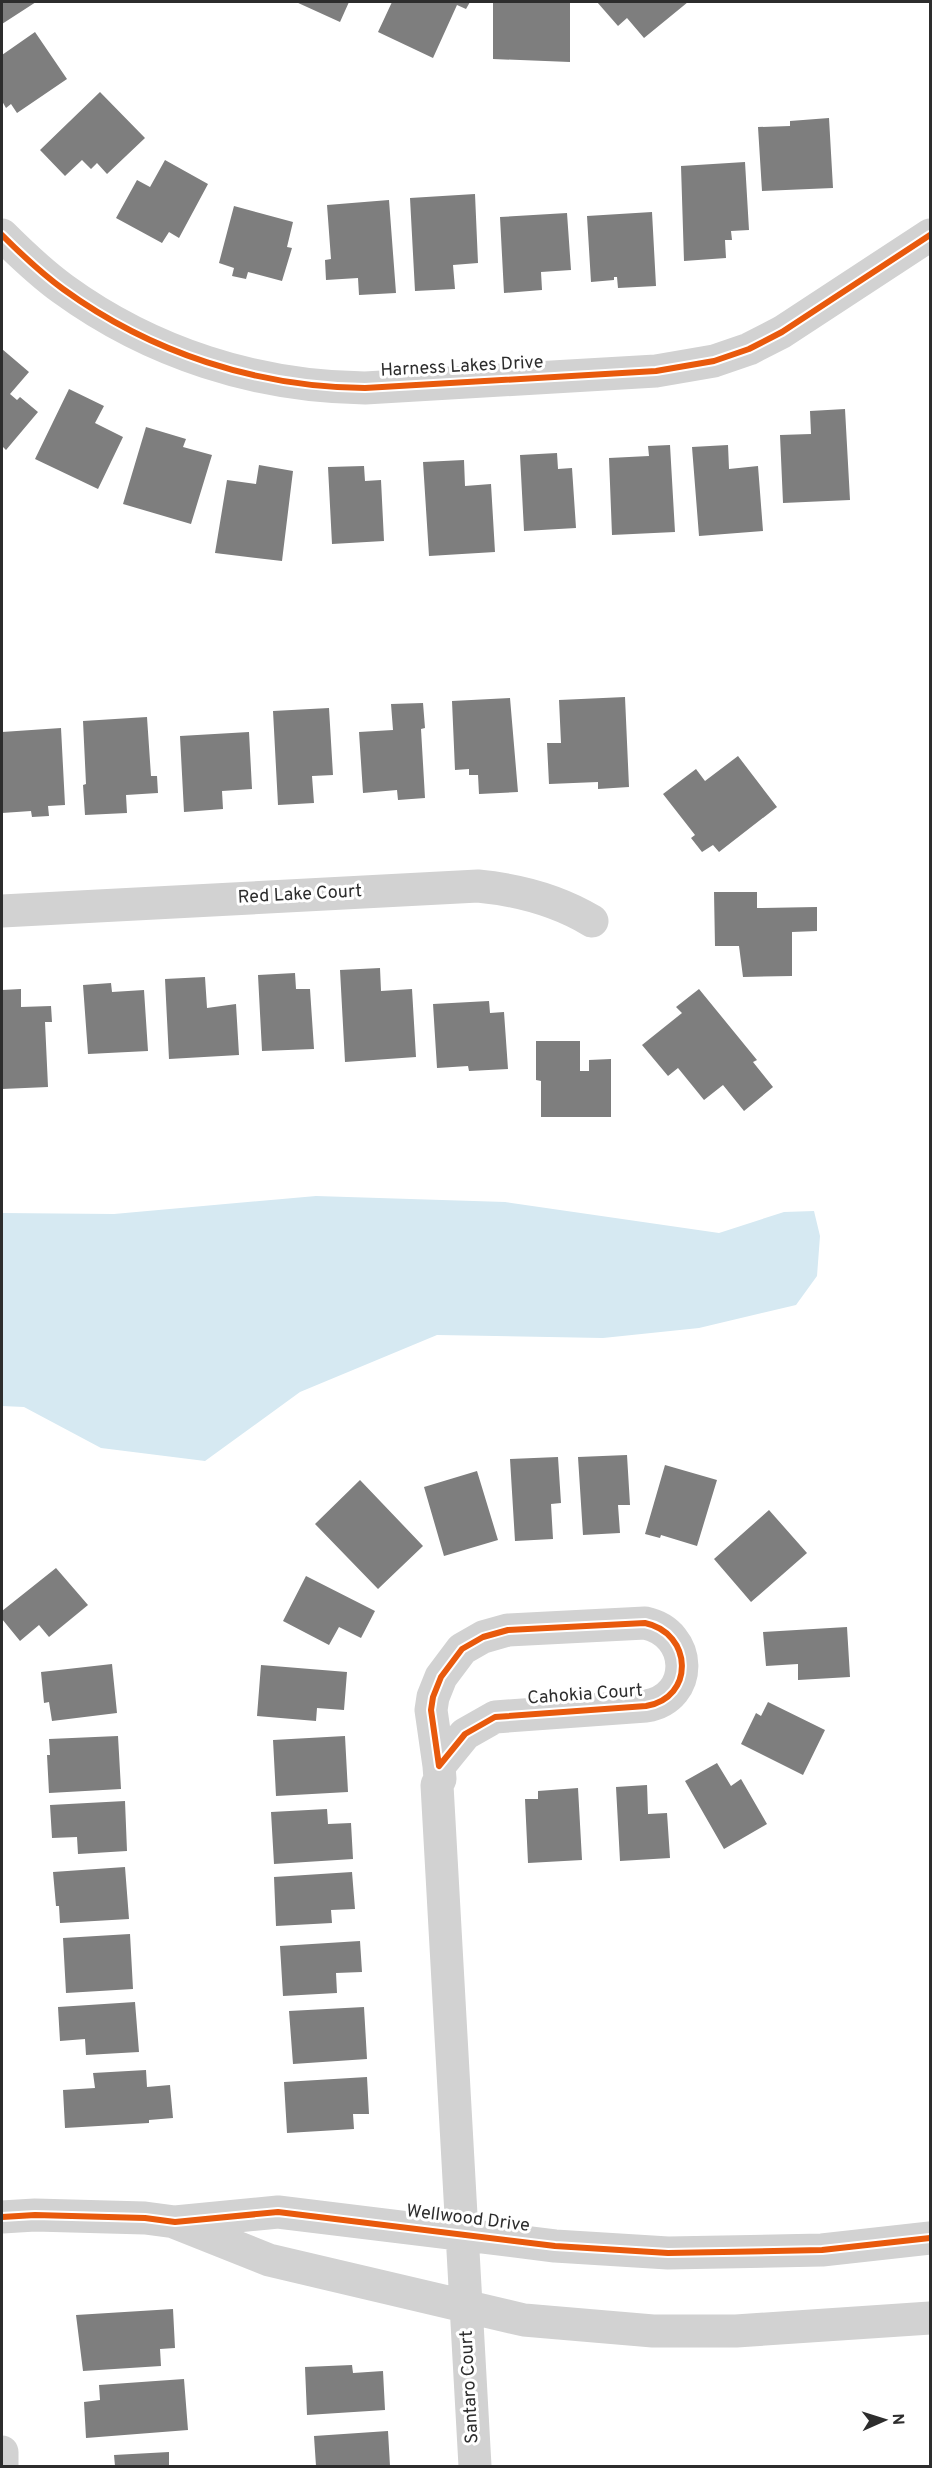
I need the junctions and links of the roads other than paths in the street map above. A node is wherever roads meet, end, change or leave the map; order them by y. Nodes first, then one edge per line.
1 (2, 235) edge
2 (930, 235) edge
3 (2, 911) edge
4 (592, 921) dead end
5 (439, 1766) junction
6 (2, 2217) edge
7 (175, 2222) junction
8 (460, 2233) junction
9 (930, 2238) edge
10 (466, 2307) junction
11 (930, 2318) edge
12 (2, 2452) edge
13 (2, 2466) edge
14 (475, 2466) edge

1 - 2 street, Harness Lakes Drive
3 - 4 street, Red Lake Court
5 - 5 street, Cahokia Court
5 - 8 street, Cahokia Court
6 - 7 street, Wellwood Drive
7 - 8 street, Wellwood Drive
7 - 10 street, Wellwood Drive
8 - 9 street, Wellwood Drive
8 - 10 street, Cahokia Court
10 - 11 street, Wellwood Drive
10 - 14 street, Santaro Court
12 - 13 street

